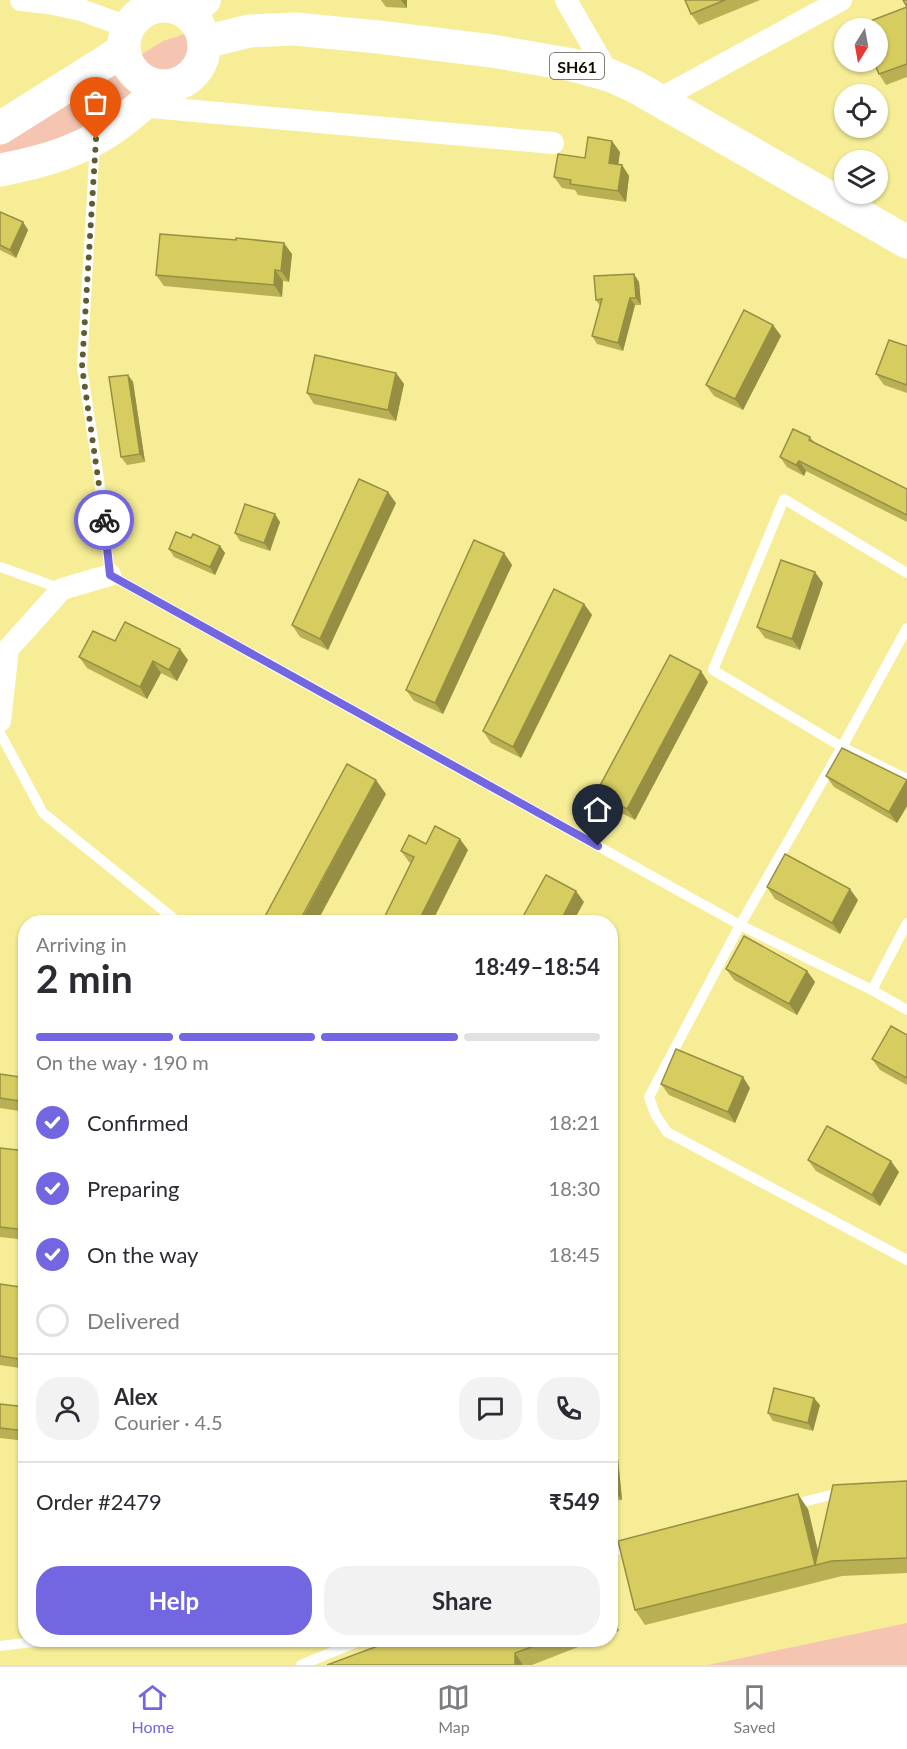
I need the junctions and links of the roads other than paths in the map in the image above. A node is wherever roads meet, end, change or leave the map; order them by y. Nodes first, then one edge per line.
1 (21, 0) edge
2 (566, 0) edge
3 (841, 0) edge
4 (197, 7) edge
5 (126, 39) junction
6 (205, 42) junction
7 (609, 75) junction
8 (152, 96) junction
9 (658, 100) junction
10 (0, 128) edge
11 (96, 139) junction
12 (553, 143) dead end
13 (0, 170) edge
14 (907, 242) edge
15 (0, 567) edge
16 (907, 573) edge
17 (110, 575) junction
18 (62, 589) junction
19 (907, 628) edge
20 (0, 721) edge
21 (0, 733) edge
22 (842, 747) junction
23 (907, 779) edge
24 (169, 915) edge
25 (907, 923) edge
26 (740, 925) junction
27 (872, 990) junction
28 (907, 1010) edge
29 (907, 1260) edge
30 (850, 1490) edge
31 (782, 1507) edge
32 (645, 1543) edge
33 (618, 1550) edge
34 (18, 1644) edge
35 (0, 1646) edge
36 (345, 1647) edge
37 (301, 1665) edge

1 - 5 street
2 - 7 street
3 - 9 street
4 - 5 main road
4 - 6 main road
5 - 8 main road
5 - 10 main road
6 - 7 main road, SH61
6 - 8 main road
7 - 9 main road, SH61
8 - 11 main road
8 - 12 street
9 - 14 main road, SH61
11 - 13 main road
11 - 17 lane
15 - 18 lane
16 - 22 lane
17 - 18 street
17 - 26 lane
18 - 20 street
19 - 22 lane
21 - 24 lane
22 - 23 lane
22 - 26 lane
25 - 27 lane
26 - 27 lane
26 - 29 lane
27 - 28 lane
30 - 31 lane
32 - 33 lane
34 - 35 lane
36 - 37 lane

